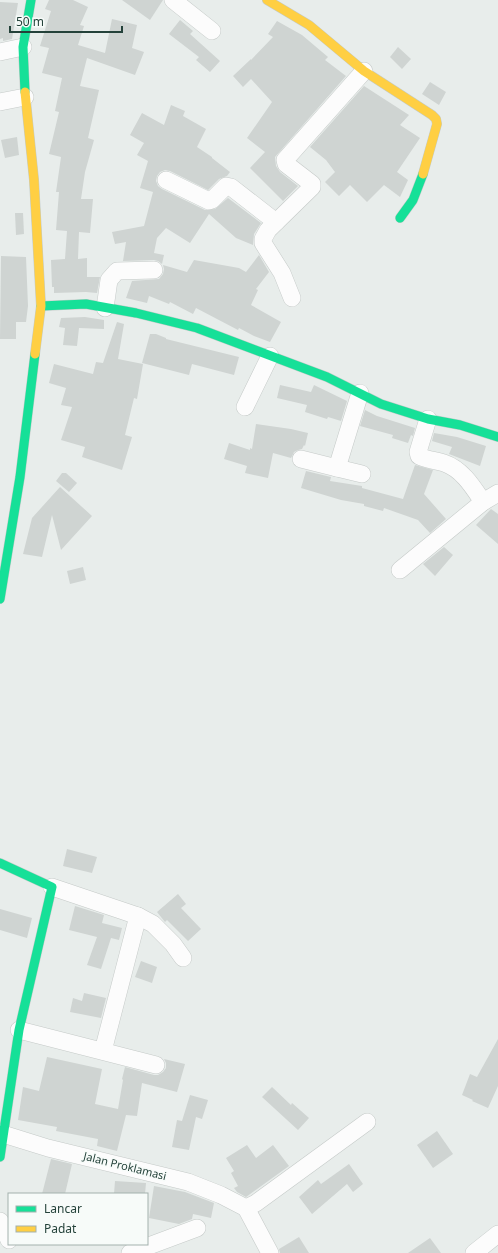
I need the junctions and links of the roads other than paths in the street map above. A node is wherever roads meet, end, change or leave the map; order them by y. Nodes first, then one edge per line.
1 (31, 0) edge
2 (173, 0) edge
3 (267, 0) edge
4 (212, 31) dead end
5 (23, 48) junction
6 (0, 52) edge
7 (364, 70) junction
8 (25, 98) junction
9 (0, 102) edge
10 (166, 180) dead end
11 (400, 218) dead end
12 (276, 222) junction
13 (154, 270) dead end
14 (292, 298) dead end
15 (41, 306) junction
16 (105, 308) junction
17 (270, 356) junction
18 (360, 392) junction
19 (246, 407) dead end
20 (428, 419) junction
21 (498, 437) edge
22 (301, 459) dead end
23 (337, 468) junction
24 (362, 474) dead end
25 (498, 493) edge
26 (483, 502) junction
27 (400, 570) dead end
28 (0, 599) edge
29 (0, 863) edge
30 (52, 887) junction
31 (138, 916) junction
32 (183, 958) dead end
33 (19, 1030) junction
34 (103, 1052) junction
35 (156, 1065) dead end
36 (367, 1122) dead end
37 (2, 1134) edge
38 (0, 1157) edge
39 (246, 1208) junction
40 (0, 1221) edge
41 (197, 1228) dead end
42 (498, 1234) edge
43 (8, 1238) edge
44 (130, 1253) edge
45 (270, 1253) edge
46 (474, 1253) edge

1 - 5 street
2 - 4 street
3 - 7 street
5 - 6 street
5 - 8 street
7 - 11 street
7 - 12 street
8 - 9 street
8 - 15 street
10 - 12 street
12 - 14 street
13 - 16 street
15 - 16 street
15 - 28 street
16 - 17 street
17 - 18 street
17 - 19 street
18 - 20 street
18 - 23 street
20 - 21 street
20 - 26 street
22 - 23 street
23 - 24 street
25 - 26 street
26 - 27 street
29 - 30 street
30 - 31 street
30 - 33 street
31 - 32 street
31 - 34 street
33 - 34 street
33 - 37 street
34 - 35 street
36 - 39 street
37 - 38 street
37 - 39 street, Jalan Proklamasi
39 - 45 street
40 - 43 street
41 - 44 street
42 - 46 street

